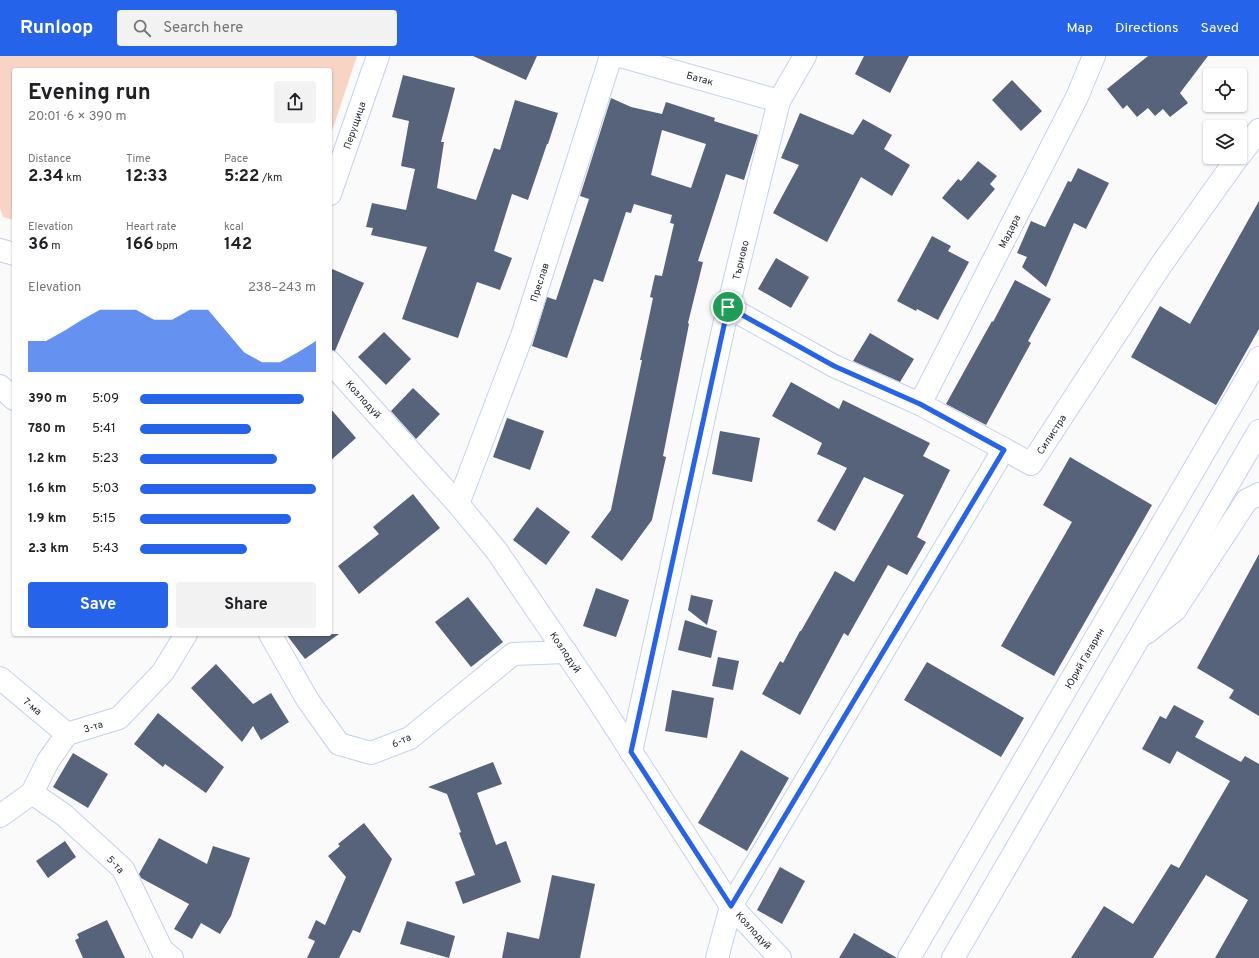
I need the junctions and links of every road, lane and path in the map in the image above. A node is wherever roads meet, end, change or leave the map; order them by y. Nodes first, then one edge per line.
1 (378, 56) edge
2 (611, 56) edge
3 (620, 56) edge
4 (805, 56) edge
5 (1094, 56) edge
6 (779, 101) junction
7 (1259, 130) edge
8 (1247, 146) edge
9 (1233, 164) edge
10 (332, 188) edge
11 (0, 250) edge
12 (12, 253) edge
13 (728, 307) junction
14 (1259, 358) edge
15 (332, 364) edge
16 (0, 386) edge
17 (12, 397) edge
18 (920, 404) junction
19 (1259, 431) edge
20 (1004, 450) junction
21 (1259, 494) edge
22 (458, 504) junction
23 (185, 636) edge
24 (271, 636) edge
25 (1136, 642) junction
26 (566, 652) junction
27 (0, 678) edge
28 (67, 734) junction
29 (631, 752) junction
30 (32, 793) junction
31 (0, 816) edge
32 (731, 906) junction
33 (172, 958) edge
34 (717, 958) edge
35 (780, 958) edge
36 (909, 958) edge
37 (953, 958) edge

1 - 10 street, Перущица
2 - 22 street, Преслав
3 - 6 street, Батак
4 - 6 street, Търново
5 - 18 street, Мадара
6 - 13 street, Търново
7 - 8 street, Силистра
9 - 20 street, Силистра
11 - 12 street
13 - 18 street
13 - 29 street, Търново
14 - 36 street, Юрий Гагарин
15 - 22 street, Козлодуй
16 - 17 street
18 - 20 street
19 - 25 street
20 - 32 street
21 - 25 street
22 - 26 street, Козлодуй
23 - 28 street, 3-та
24 - 26 street, 6-та
25 - 37 street
26 - 29 street, Козлодуй
27 - 28 street, 7-ма
28 - 30 street
29 - 32 street, Козлодуй
30 - 31 street
30 - 33 street, 5-та
32 - 34 street
32 - 35 street, Козлодуй

